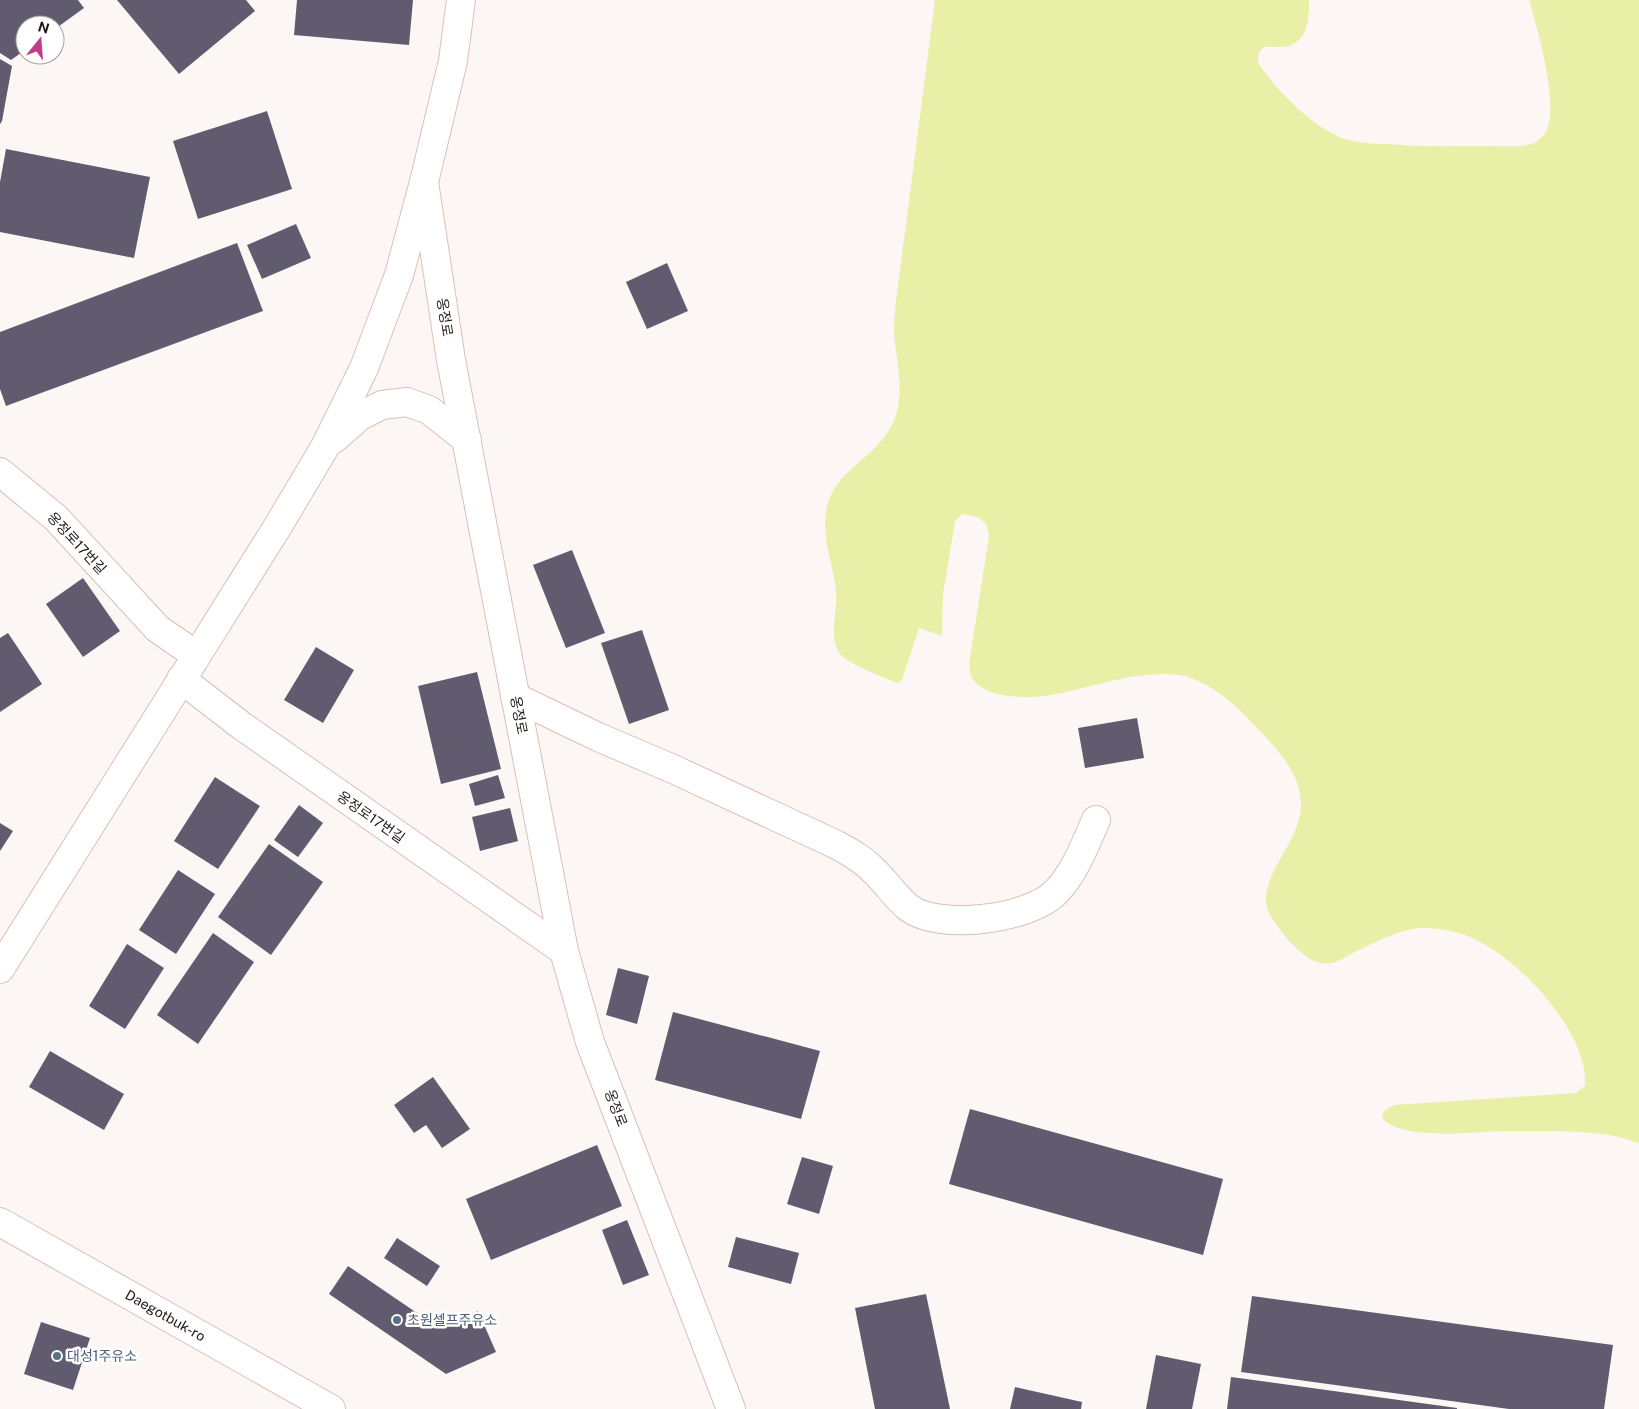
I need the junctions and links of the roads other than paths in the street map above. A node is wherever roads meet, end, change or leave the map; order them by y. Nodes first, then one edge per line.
1 (461, 0) edge
2 (424, 182) junction
3 (467, 440) junction
4 (324, 447) junction
5 (0, 472) edge
6 (196, 656) junction
7 (181, 678) junction
8 (516, 697) junction
9 (1096, 820) dead end
10 (564, 951) junction
11 (0, 969) edge
12 (6, 1223) edge
13 (330, 1409) edge
14 (731, 1409) edge

1 - 2 street, 옹정로
2 - 3 street, 옹정로
2 - 4 street
3 - 4 street
3 - 8 street, 옹정로
4 - 6 street
5 - 6 street, 옹정로17번길
6 - 7 street
7 - 10 street, 옹정로17번길
7 - 11 street
8 - 9 street
8 - 10 street, 옹정로
10 - 14 street, 옹정로
12 - 13 street, Daegotbuk-ro

